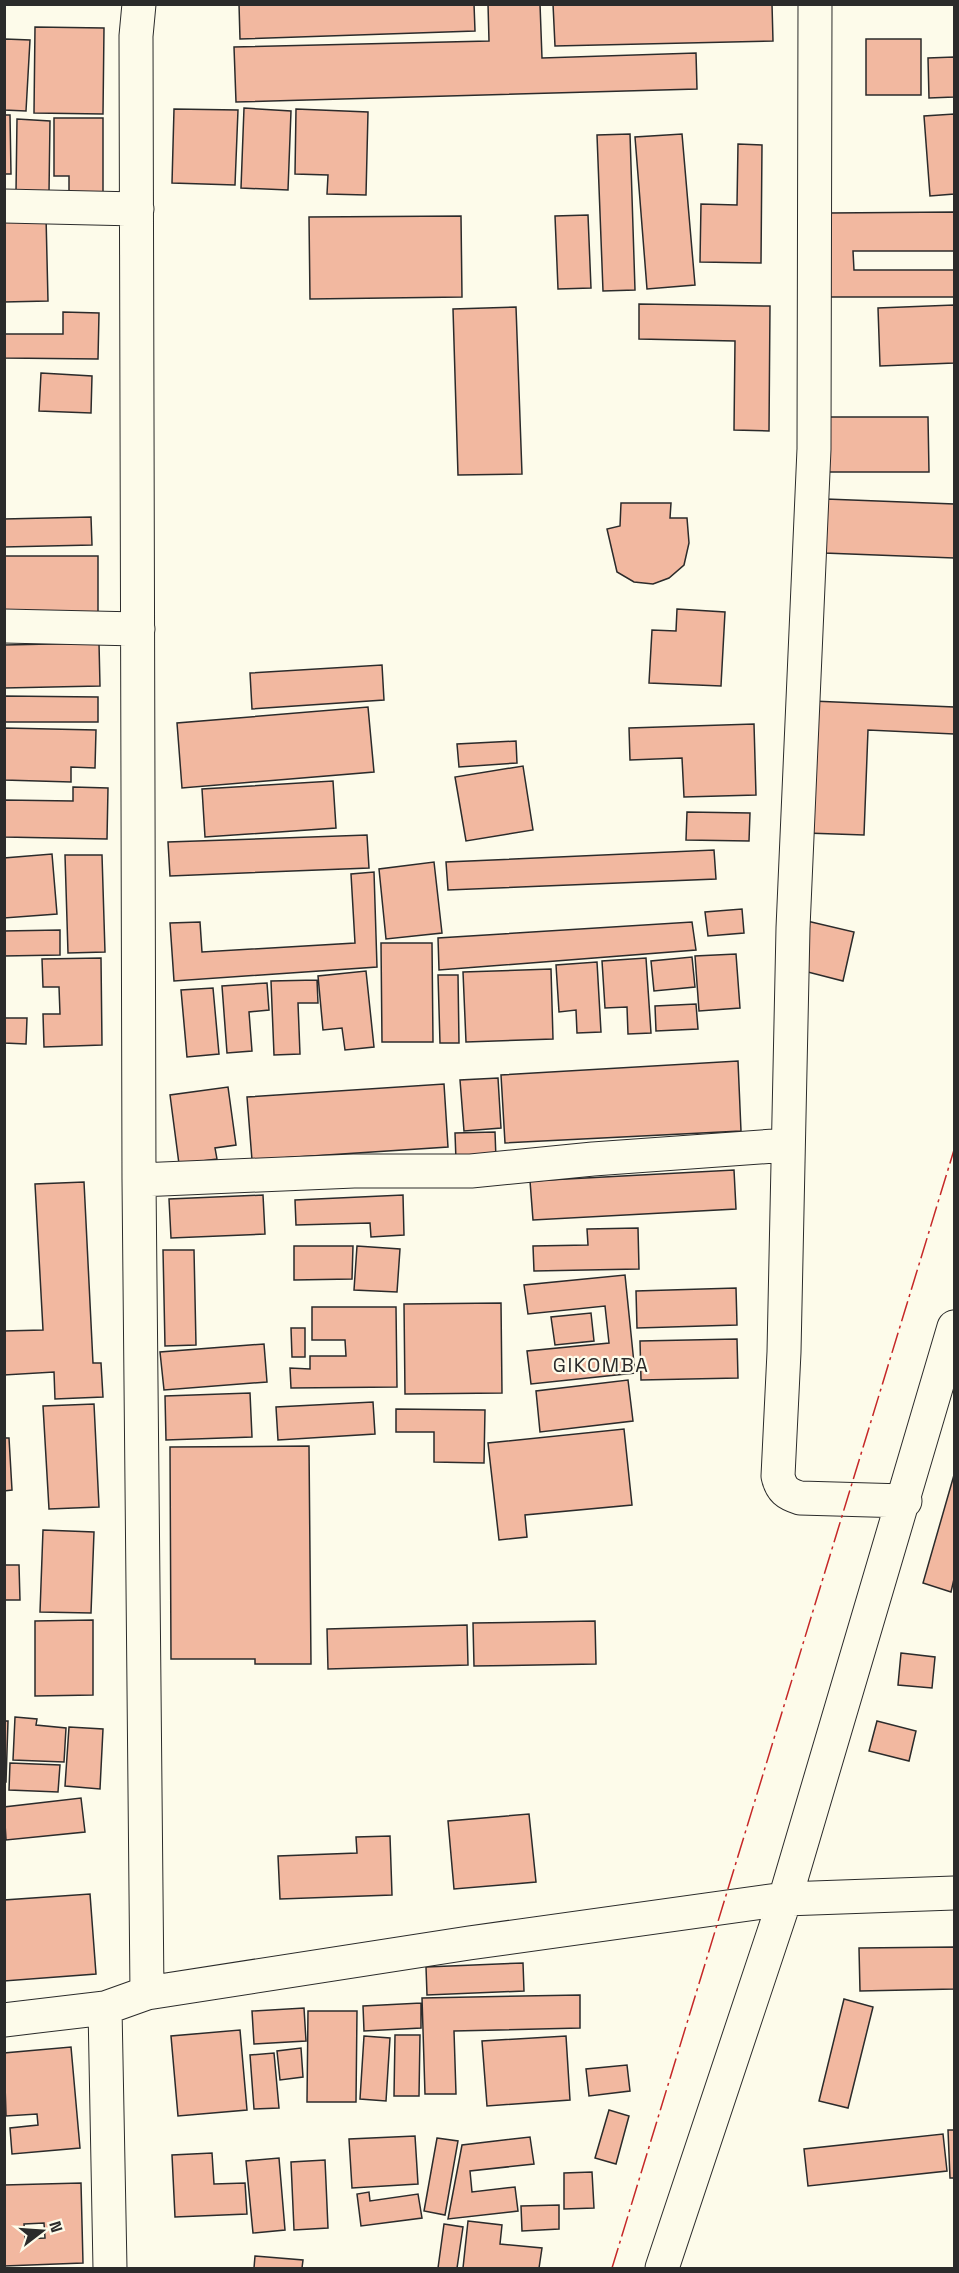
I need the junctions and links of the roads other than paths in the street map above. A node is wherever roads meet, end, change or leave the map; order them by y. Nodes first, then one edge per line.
1 (139, 4) edge
2 (815, 4) edge
3 (4, 206) edge
4 (137, 209) junction
5 (4, 626) edge
6 (138, 629) junction
7 (788, 1145) junction
8 (139, 1180) junction
9 (954, 1328) edge
10 (905, 1501) junction
11 (954, 1893) edge
12 (785, 1899) junction
13 (147, 1993) junction
14 (105, 2008) junction
15 (4, 2020) edge
16 (110, 2268) edge
17 (662, 2268) edge

1 - 4 street
2 - 7 street
3 - 4 street
4 - 6 street
5 - 6 street
6 - 8 street
7 - 8 street
7 - 10 street
8 - 13 street
9 - 10 street
10 - 12 street
11 - 12 street
12 - 13 street
12 - 17 street
13 - 14 street
14 - 15 street
14 - 16 street

